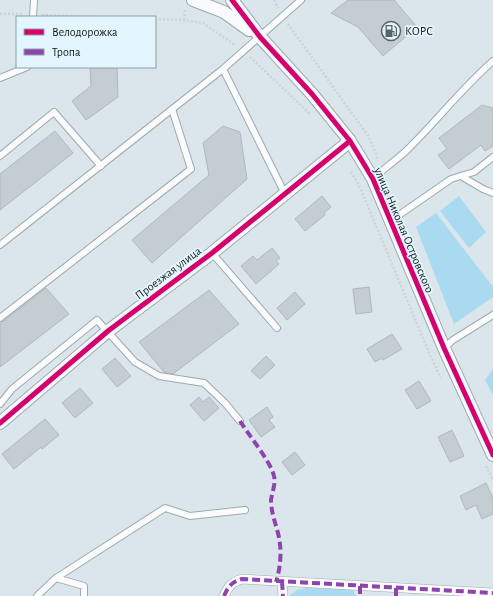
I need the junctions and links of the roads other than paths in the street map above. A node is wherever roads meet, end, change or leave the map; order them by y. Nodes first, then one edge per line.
1 (34, 0) edge
2 (193, 0) edge
3 (232, 0) edge
4 (301, 0) edge
5 (34, 16) edge
6 (260, 37) junction
7 (493, 61) edge
8 (25, 68) edge
9 (223, 69) junction
10 (0, 78) edge
11 (172, 109) junction
12 (350, 141) junction
13 (0, 156) edge
14 (493, 157) edge
15 (101, 166) junction
16 (462, 176) junction
17 (373, 179) junction
18 (493, 193) edge
19 (285, 194) junction
20 (391, 222) junction
21 (0, 245) edge
22 (212, 253) junction
23 (493, 315) edge
24 (0, 318) edge
25 (277, 328) dead end
26 (108, 331) junction
27 (444, 348) junction
28 (0, 404) edge
29 (240, 421) dead end
30 (0, 423) edge
31 (488, 457) edge
32 (245, 510) dead end
33 (56, 578) junction
34 (282, 582) junction
35 (360, 586) junction
36 (396, 592) edge
37 (493, 593) edge
38 (38, 596) edge
39 (84, 596) edge
40 (224, 596) edge
41 (283, 596) edge
42 (360, 596) edge

1 - 5 lane
2 - 6 street
3 - 6 street
4 - 6 lane
6 - 9 lane
6 - 12 street, улица Николая Островского
7 - 17 lane
8 - 10 lane
9 - 11 lane
9 - 19 lane
11 - 15 lane
11 - 24 lane
12 - 17 street, улица Николая Островского
12 - 19 street, Проезжая улица
13 - 15 lane
14 - 16 lane
15 - 21 lane
16 - 18 lane
16 - 20 lane
17 - 20 street, улица Николая Островского
19 - 22 street, Проезжая улица
20 - 27 street, улица Николая Островского
22 - 25 lane
22 - 26 street, Проезжая улица
23 - 27 lane
26 - 28 lane
26 - 29 lane
26 - 30 street, Проезжая улица
27 - 31 street, улица Николая Островского
32 - 33 lane
33 - 38 lane
33 - 39 lane
34 - 35 street
34 - 40 street
34 - 41 street
35 - 36 street
35 - 42 street
36 - 37 street

